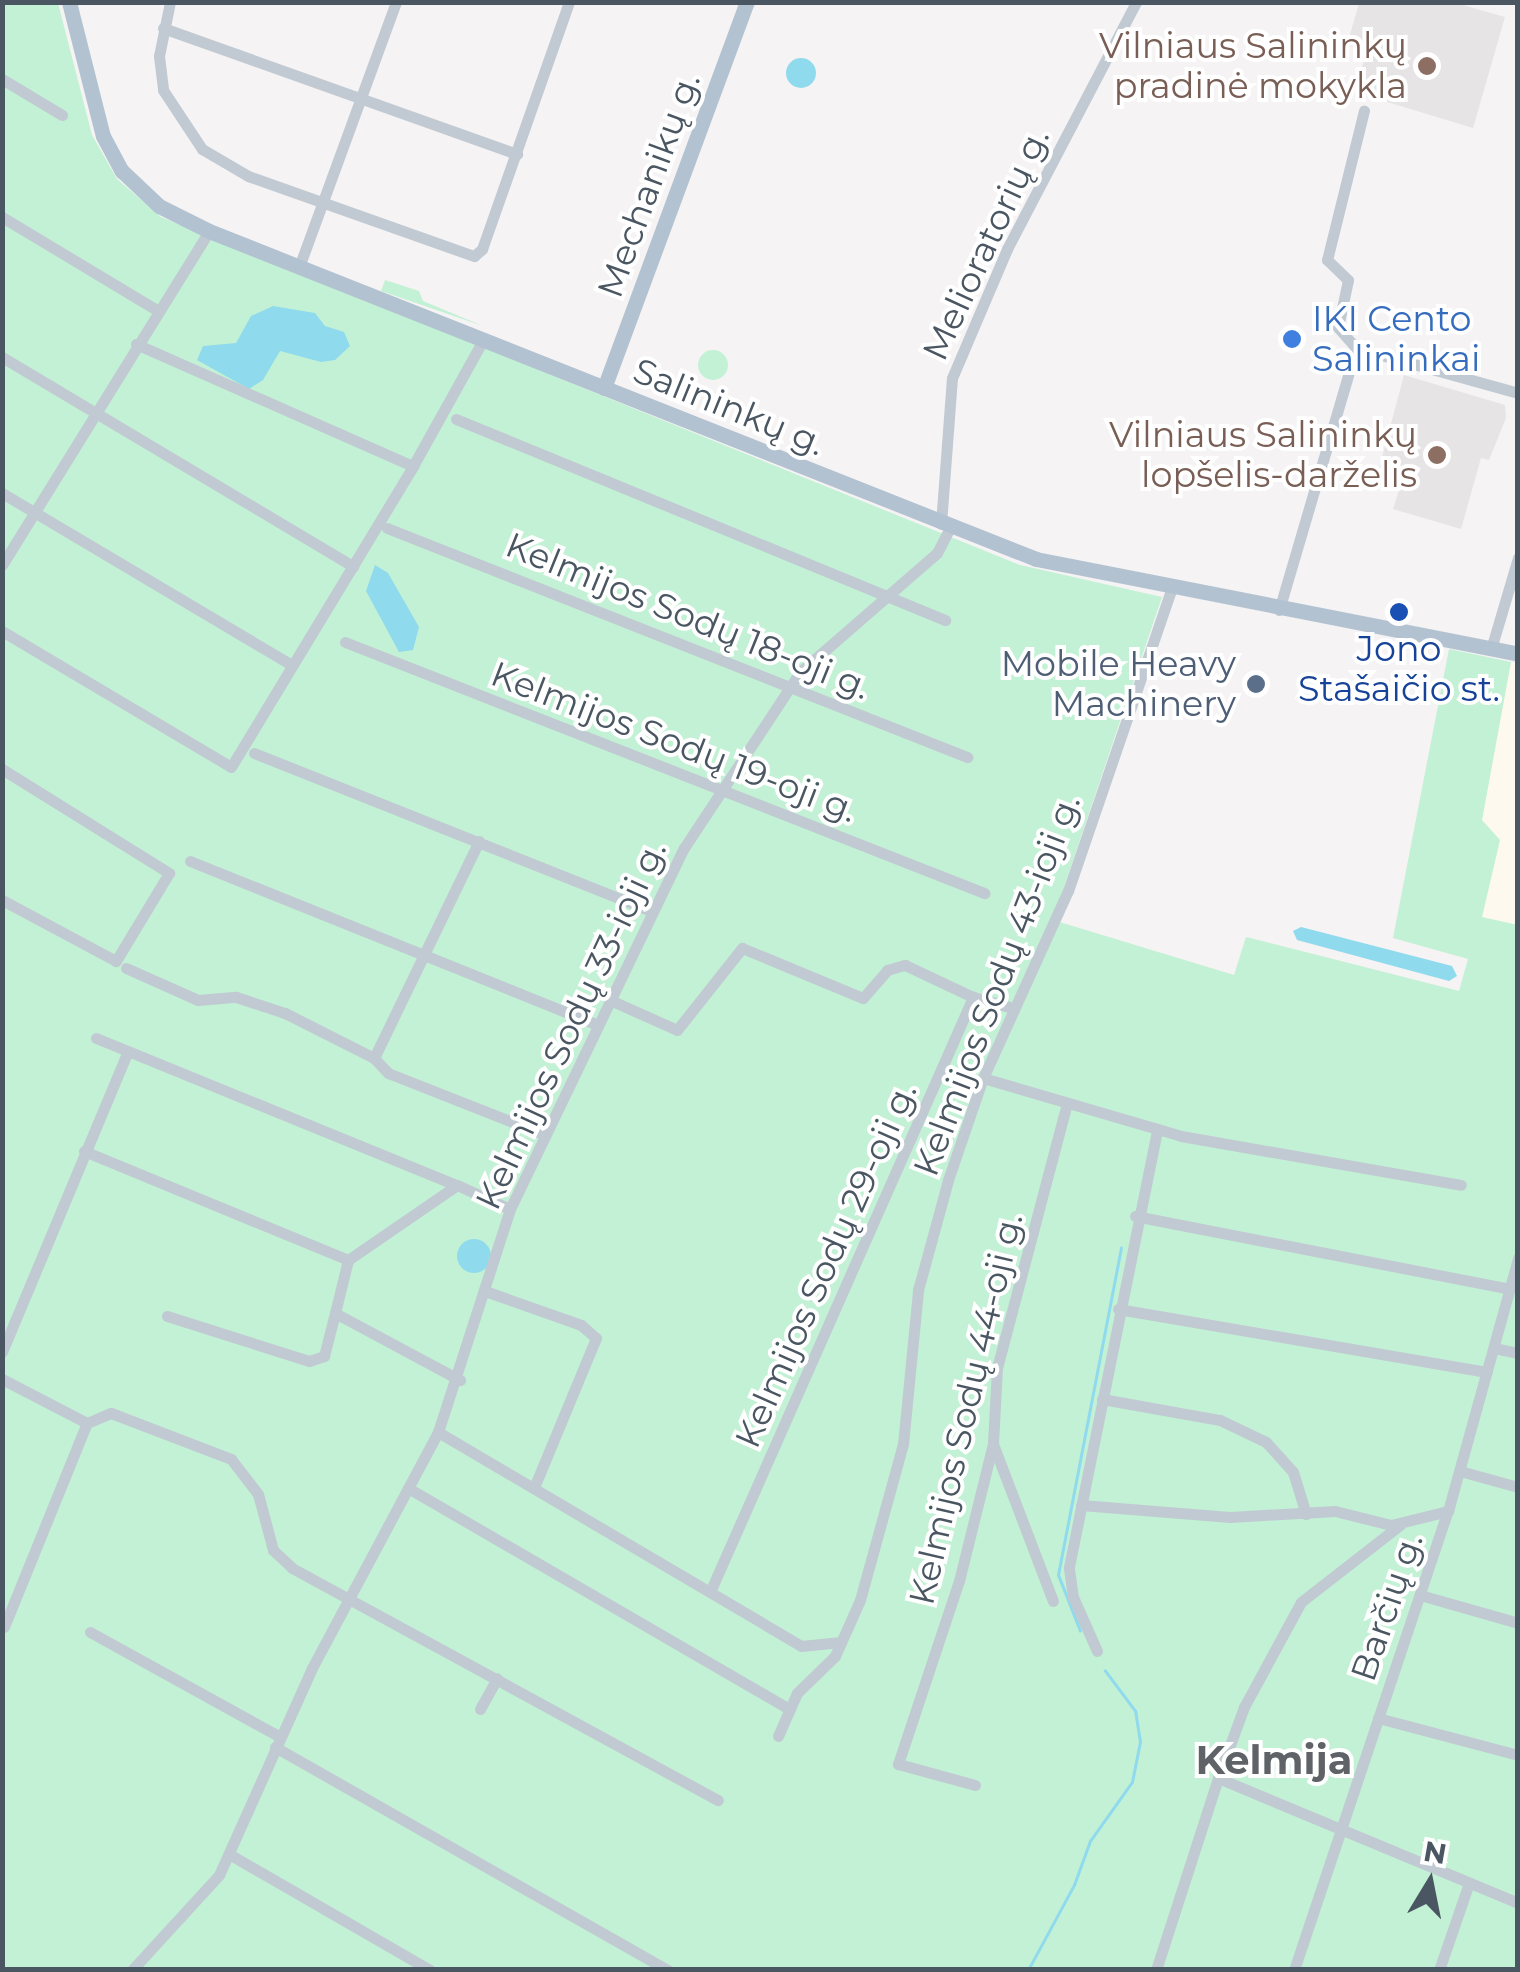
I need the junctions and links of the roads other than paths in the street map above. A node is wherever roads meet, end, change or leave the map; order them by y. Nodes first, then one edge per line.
1 (68, 2) edge
2 (170, 2) edge
3 (396, 2) edge
4 (570, 2) edge
5 (747, 2) edge
6 (1136, 2) edge
7 (163, 28) junction
8 (2, 79) edge
9 (361, 98) junction
10 (1364, 111) dead end
11 (62, 115) dead end
12 (517, 154) junction
13 (322, 203) junction
14 (2, 217) edge
15 (210, 231) junction
16 (299, 266) junction
17 (158, 310) junction
18 (483, 340) junction
19 (136, 344) junction
20 (1356, 348) junction
21 (2, 357) edge
22 (604, 388) junction
23 (1518, 393) edge
24 (93, 412) junction
25 (456, 419) dead end
26 (413, 466) junction
27 (2, 494) edge
28 (34, 512) junction
29 (945, 526) junction
30 (387, 528) dead end
31 (1518, 558) edge
32 (2, 564) edge
33 (353, 566) junction
34 (1171, 590) junction
35 (887, 594) junction
36 (1279, 610) junction
37 (945, 620) dead end
38 (2, 631) edge
39 (345, 642) dead end
40 (1491, 649) junction
41 (1518, 654) edge
42 (292, 665) junction
43 (790, 687) junction
44 (254, 753) dead end
45 (967, 757) dead end
46 (2, 770) edge
47 (722, 792) junction
48 (478, 841) junction
49 (190, 861) dead end
50 (984, 892) dead end
51 (2, 900) edge
52 (652, 912) junction
53 (424, 954) junction
54 (121, 965) junction
55 (973, 997) junction
56 (610, 1000) junction
57 (1013, 1008) junction
58 (598, 1024) junction
59 (96, 1038) dead end
60 (128, 1051) junction
61 (374, 1058) junction
62 (982, 1078) junction
63 (1067, 1103) junction
64 (1156, 1129) junction
65 (543, 1134) junction
66 (84, 1151) junction
67 (457, 1185) junction
68 (1461, 1186) dead end
69 (510, 1209) junction
70 (1135, 1216) junction
71 (1518, 1258) edge
72 (348, 1260) junction
73 (1510, 1289) junction
74 (485, 1291) junction
75 (1118, 1309) junction
76 (335, 1313) junction
77 (167, 1316) dead end
78 (1494, 1348) junction
79 (2, 1352) edge
80 (1518, 1353) edge
81 (1488, 1372) junction
82 (2, 1378) edge
83 (460, 1380) junction
84 (1102, 1399) junction
85 (88, 1423) junction
86 (438, 1432) junction
87 (993, 1444) junction
88 (1460, 1471) junction
89 (1518, 1487) edge
90 (408, 1488) junction
91 (534, 1488) junction
92 (1081, 1505) junction
93 (1448, 1510) junction
94 (1306, 1514) junction
95 (1400, 1525) junction
96 (710, 1592) junction
97 (1420, 1595) junction
98 (346, 1598) junction
99 (1053, 1601) dead end
100 (1518, 1623) edge
101 (4, 1627) edge
102 (90, 1632) dead end
103 (841, 1642) junction
104 (1097, 1651) dead end
105 (498, 1678) junction
106 (480, 1708) dead end
107 (790, 1708) junction
108 (1378, 1718) junction
109 (778, 1736) dead end
110 (278, 1742) junction
111 (1518, 1755) edge
112 (1218, 1778) junction
113 (975, 1785) dead end
114 (718, 1800) dead end
115 (1344, 1830) junction
116 (229, 1854) junction
117 (1468, 1882) junction
118 (1518, 1903) edge
119 (132, 1970) edge
120 (430, 1970) edge
121 (668, 1970) edge
122 (1156, 1970) edge
123 (1294, 1970) edge
124 (1439, 1970) edge

1 - 15 main road, Salininkų g.
2 - 7 street
3 - 9 street
4 - 12 street
5 - 22 main road, Mechanikų g.
6 - 29 street, Melioratorių g.
7 - 9 street
7 - 13 street
8 - 11 street
9 - 12 street
9 - 13 street
10 - 20 street
12 - 13 street
13 - 16 street
14 - 17 street
15 - 16 main road, Salininkų g.
15 - 17 street
16 - 18 main road, Salininkų g.
17 - 19 street
18 - 22 main road, Salininkų g.
18 - 26 street
19 - 24 street
19 - 26 street
20 - 23 street
20 - 36 street
21 - 24 street
22 - 29 main road, Salininkų g.
24 - 28 street
24 - 33 street
25 - 35 street
26 - 33 street
27 - 28 street
28 - 32 street
28 - 42 street
29 - 34 main road, Salininkų g.
29 - 35 street, Kelmijos Sodų 33-ioji g.
30 - 43 street, Kelmijos Sodų 18-oji g.
31 - 40 street
33 - 42 street
34 - 36 main road, Salininkų g.
34 - 57 street, Kelmijos Sodų 43-ioji g.
35 - 37 street
35 - 43 street, Kelmijos Sodų 33-ioji g.
36 - 40 main road, Salininkų g.
38 - 42 street
39 - 47 street, Kelmijos Sodų 19-oji g.
40 - 41 main road, Salininkų g.
43 - 45 street, Kelmijos Sodų 18-oji g.
43 - 47 street, Kelmijos Sodų 33-ioji g.
44 - 48 street
46 - 54 street
47 - 50 street, Kelmijos Sodų 19-oji g.
47 - 52 street, Kelmijos Sodų 33-ioji g.
48 - 52 street
48 - 53 street
49 - 53 street
51 - 54 street
52 - 56 street, Kelmijos Sodų 33-ioji g.
53 - 58 street
53 - 61 street
54 - 61 street
55 - 56 street
55 - 57 street
55 - 96 street, Kelmijos Sodų 29-oji g.
56 - 58 street, Kelmijos Sodų 33-ioji g.
57 - 62 street, Kelmijos Sodų 43-ioji g.
58 - 65 street, Kelmijos Sodų 33-ioji g.
59 - 60 street
60 - 66 street
60 - 67 street
61 - 65 street
62 - 63 street
62 - 103 street, Kelmijos Sodų 43-ioji g.
63 - 64 street
63 - 87 street, Kelmijos Sodų 44-oji g.
64 - 68 street
64 - 70 street
65 - 69 street, Kelmijos Sodų 33-ioji g.
66 - 72 street
66 - 79 street
67 - 69 street
67 - 72 street
69 - 74 street, Kelmijos Sodų 33-ioji g.
70 - 73 street
70 - 75 street
71 - 73 street, Barčių g.
72 - 76 street
73 - 78 street, Barčių g.
74 - 83 street, Kelmijos Sodų 33-ioji g.
74 - 91 street
75 - 81 street
75 - 84 street
76 - 77 street
76 - 83 street
78 - 80 street
78 - 81 street, Barčių g.
81 - 88 street, Barčių g.
82 - 85 street
83 - 86 street, Kelmijos Sodų 33-ioji g.
84 - 92 street
84 - 94 street
85 - 98 street
85 - 101 street
86 - 90 street, Kelmijos Sodų 33-ioji g.
86 - 91 street
87 - 99 street
87 - 113 street, Kelmijos Sodų 44-oji g.
88 - 89 street
88 - 93 street, Barčių g.
90 - 98 street, Kelmijos Sodų 33-ioji g.
90 - 107 street
91 - 96 street
92 - 94 street
92 - 104 street
93 - 95 street
93 - 97 street, Barčių g.
94 - 95 street
95 - 112 street
96 - 103 street
97 - 100 street
97 - 108 street, Barčių g.
98 - 105 street
98 - 110 street, Kelmijos Sodų 33-ioji g.
102 - 110 street
103 - 107 street, Kelmijos Sodų 43-ioji g.
105 - 106 street
105 - 114 street
107 - 109 street, Kelmijos Sodų 43-ioji g.
108 - 111 street
108 - 115 street, Barčių g.
110 - 116 street, Kelmijos Sodų 33-ioji g.
110 - 121 street
112 - 115 street
112 - 122 street
115 - 117 street
115 - 123 street, Barčių g.
116 - 119 street, Kelmijos Sodų 33-ioji g.
116 - 120 street
117 - 118 street
117 - 124 street

